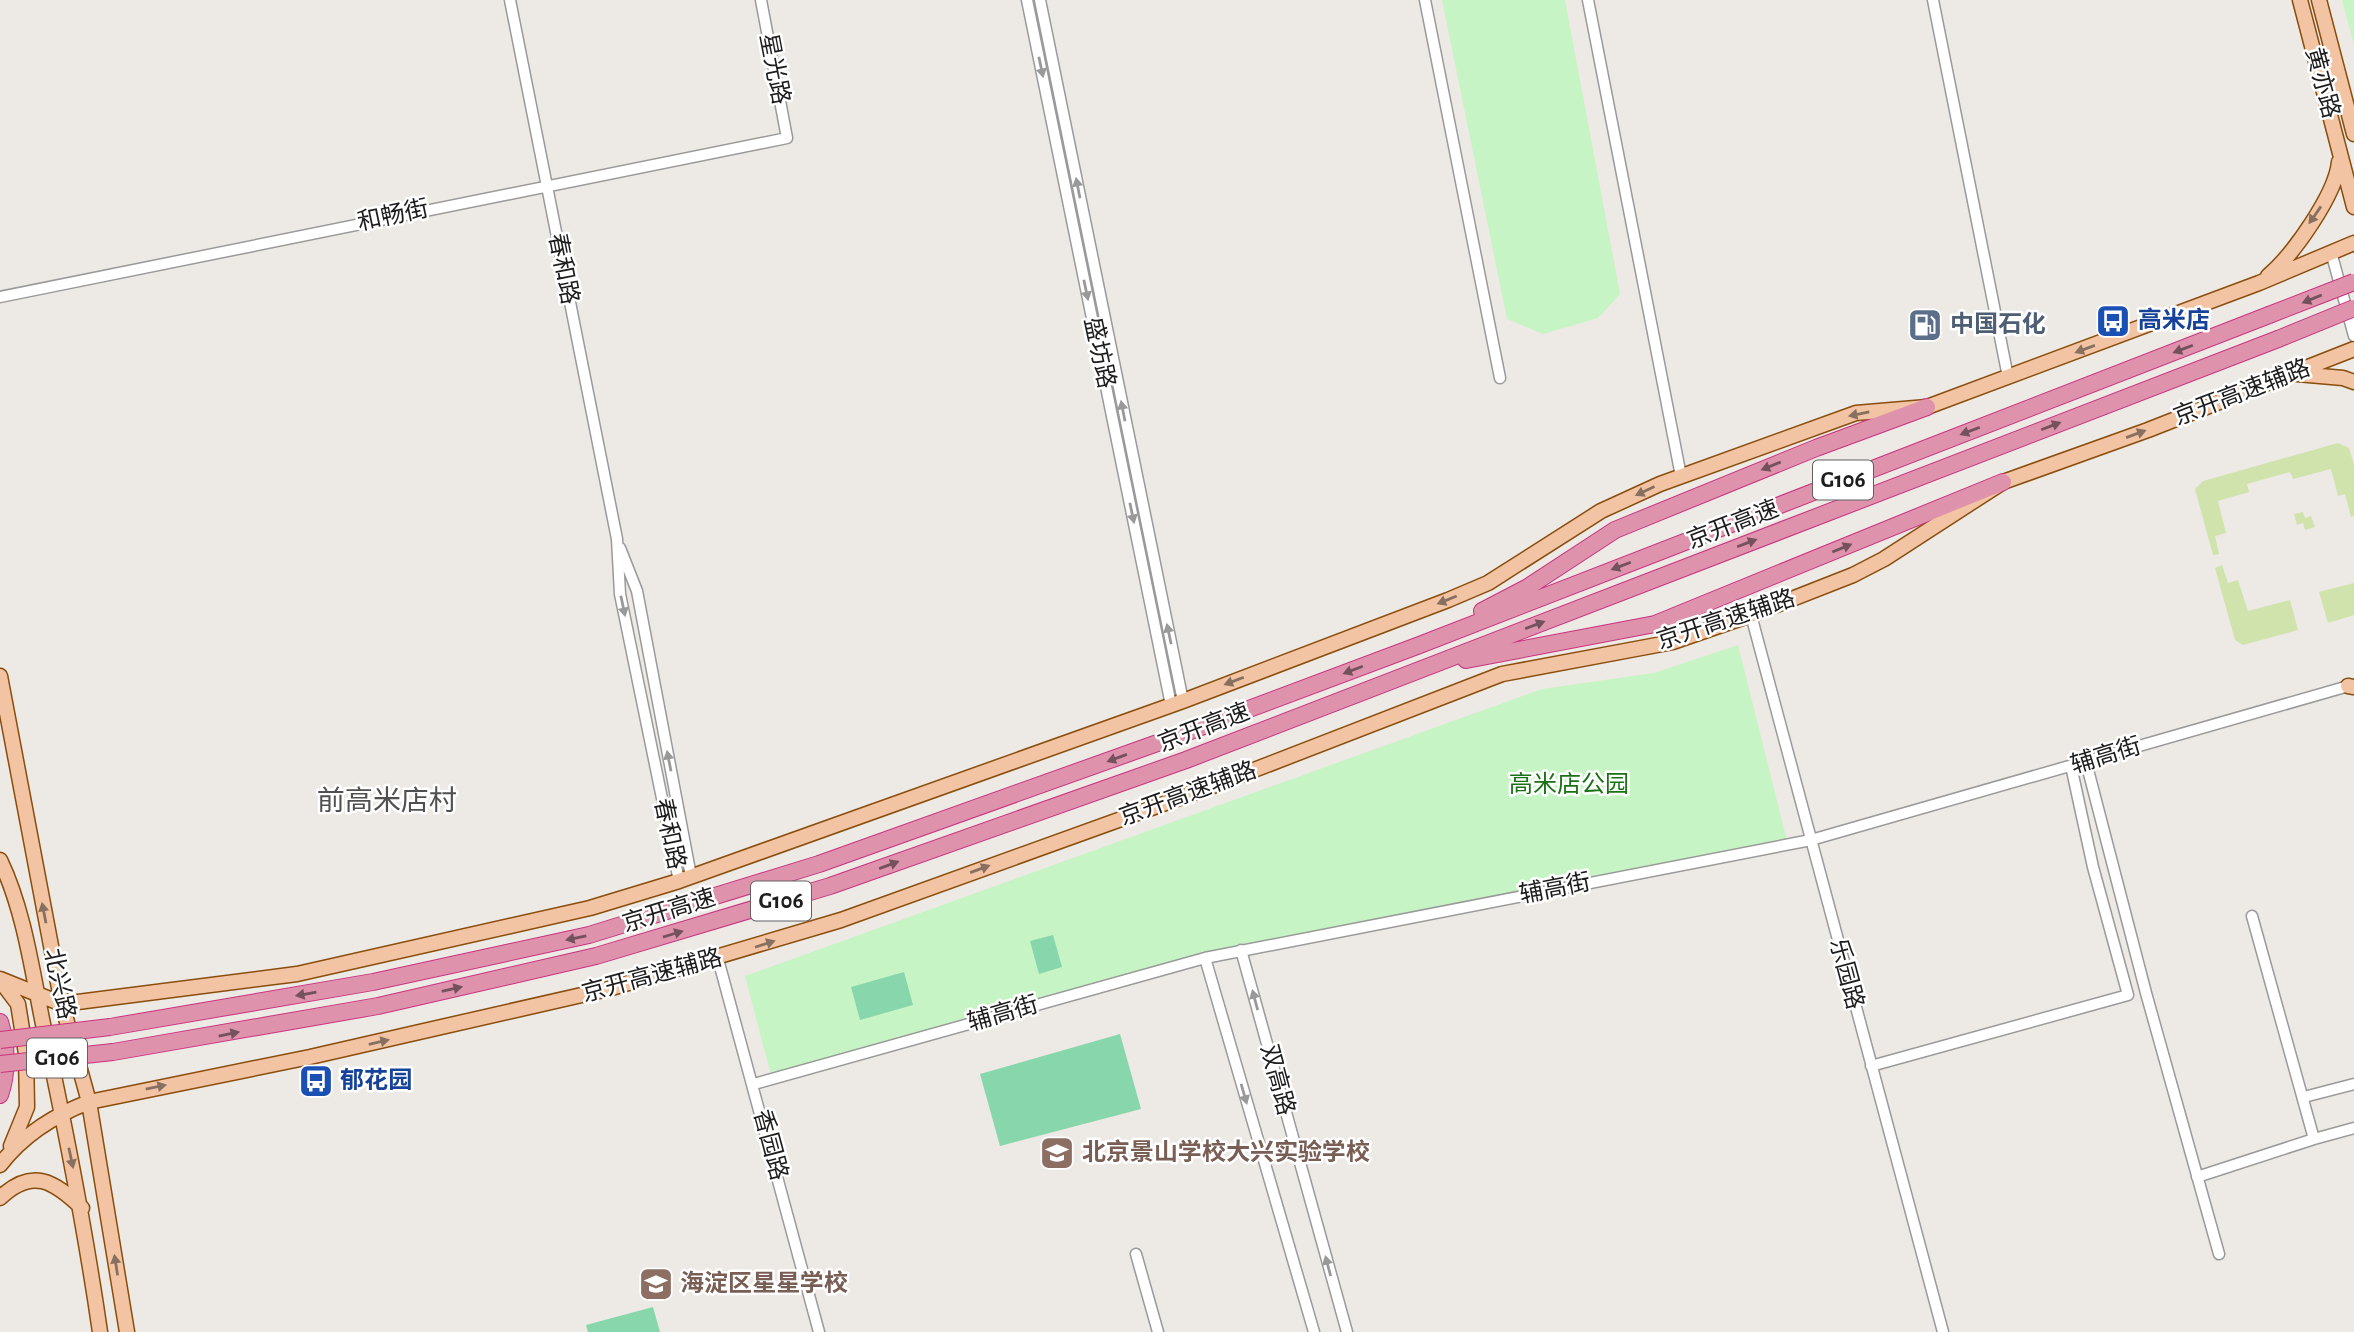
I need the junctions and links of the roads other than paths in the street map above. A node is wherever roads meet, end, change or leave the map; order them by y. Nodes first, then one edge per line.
1 (510, 0) edge
2 (761, 0) edge
3 (1027, 0) edge
4 (1040, 0) edge
5 (1425, 0) edge
6 (1588, 0) edge
7 (1933, 0) edge
8 (2300, 0) edge
9 (2319, 0) edge
10 (2351, 113) edge
11 (2354, 134) edge
12 (787, 138) joint
13 (2340, 153) junction
14 (547, 185) junction
15 (2354, 207) edge
16 (2354, 243) edge
17 (2331, 252) junction
18 (2354, 282) edge
19 (2259, 283) junction
20 (0, 297) edge
21 (2354, 308) edge
22 (2354, 336) edge
23 (2354, 349) edge
24 (2292, 374) junction
25 (2008, 377) junction
26 (1500, 378) dead end
27 (2354, 382) edge
28 (1927, 407) junction
29 (1681, 476) junction
30 (2003, 482) junction
31 (617, 538) junction
32 (1751, 615) junction
33 (1417, 646) junction
34 (1426, 667) junction
35 (0, 676) edge
36 (2352, 686) edge
37 (1177, 703) junction
38 (2086, 762) junction
39 (2071, 766) junction
40 (1811, 840) junction
41 (0, 860) edge
42 (685, 879) junction
43 (2252, 916) dead end
44 (1241, 950) junction
45 (1205, 958) junction
46 (718, 959) junction
47 (0, 979) edge
48 (37, 995) junction
49 (62, 1004) junction
50 (0, 1022) edge
51 (0, 1040) edge
52 (0, 1064) edge
53 (1871, 1066) junction
54 (754, 1084) junction
55 (2354, 1084) edge
56 (0, 1095) edge
57 (2304, 1097) junction
58 (89, 1102) junction
59 (62, 1113) junction
60 (2354, 1128) edge
61 (2314, 1139) junction
62 (2, 1162) edge
63 (2197, 1177) junction
64 (0, 1198) edge
65 (82, 1208) junction
66 (1136, 1254) dead end
67 (2219, 1254) dead end
68 (100, 1332) edge
69 (127, 1332) edge
70 (819, 1332) edge
71 (1158, 1332) edge
72 (1314, 1332) edge
73 (1347, 1332) edge
74 (1943, 1332) edge

1 - 14 street, 春和路
2 - 12 street, 星光路
3 -> 37 street, 盛坊路
37 -> 4 street, 盛坊路
5 - 26 street
6 - 29 street
7 - 25 street
8 - 13 main road, 黄亦路
9 - 10 main road, 黄亦路
10 - 11 main road, 黄亦路
12 - 14 street, 和畅街
13 - 15 main road, 黄亦路
13 -> 19 main road
14 - 20 street, 和畅街
14 - 31 street, 春和路
16 - 17 main road
17 - 19 main road
17 - 22 street
18 -> 33 highway, 京开高速 / G106, bridge
19 -> 25 main road
34 -> 21 highway, 京开高速 / G106, bridge
23 - 24 main road, 京开高速辅路
24 - 27 main road
30 -> 24 main road, 京开高速辅路
25 - 28 main road
28 -> 29 main road
28 -> 33 highway
29 -> 37 main road
30 - 32 main road, 京开高速辅路
34 -> 30 highway
31 -> 42 street, 春和路
42 -> 31 street, 春和路
32 - 40 street, 乐园路
46 -> 32 main road, 京开高速辅路
33 -> 51 highway, 京开高速 / G106, bridge
52 -> 34 highway, 京开高速 / G106, bridge
49 -> 35 main road, 北兴路
36 - 38 street, 辅高街
37 - 42 main road
38 - 39 street, 辅高街
38 - 63 street
39 - 40 street, 辅高街
39 - 53 street
40 - 44 street, 辅高街
40 - 53 street, 乐园路
41 - 48 main road, 北兴路
42 - 49 main road
43 - 57 street
44 - 45 street, 辅高街
73 -> 44 street, 双高路
45 - 54 street, 辅高街
45 -> 72 street, 双高路
46 - 54 street, 香园路
58 -> 46 main road, 京开高速辅路
47 - 48 main road
47 - 62 main road
48 - 49 main road
48 - 59 main road, 北兴路
49 - 58 main road, 北兴路
50 - 56 highway
53 - 74 street, 乐园路
54 - 70 street, 香园路
55 - 57 street
57 - 61 street
58 - 59 main road, 京开高速辅路
69 -> 58 main road, 北兴路
59 - 62 main road, 京开高速辅路
59 -> 65 main road, 北兴路
60 - 61 street
61 - 63 street
63 - 67 street
64 - 65 main road
65 - 68 main road, 北兴路
66 - 71 street

